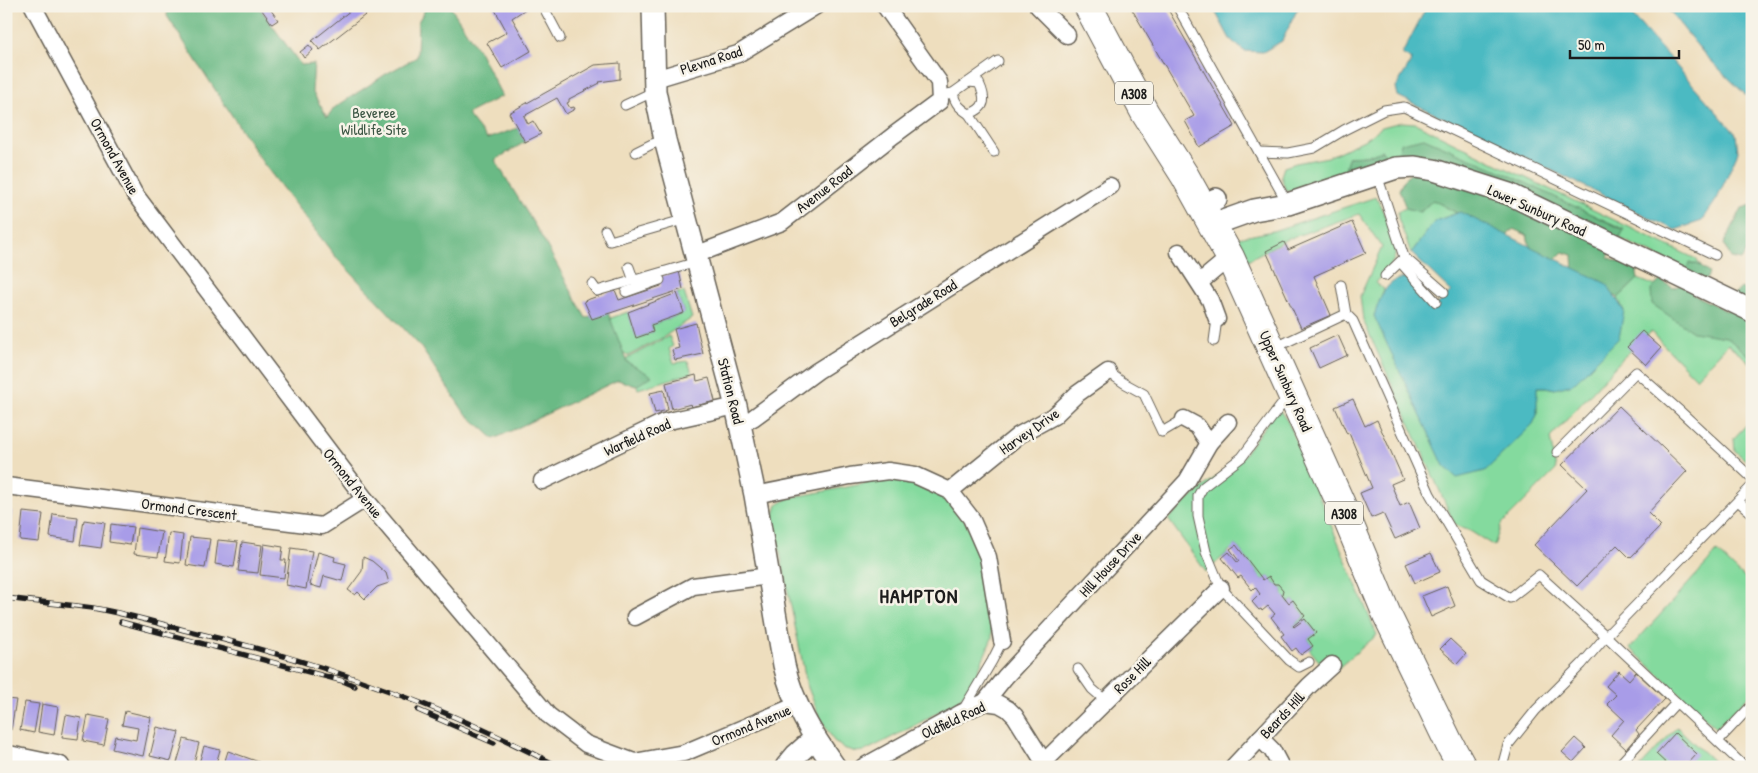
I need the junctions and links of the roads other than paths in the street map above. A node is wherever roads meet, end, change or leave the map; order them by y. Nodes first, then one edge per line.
1 (33, 6) edge
2 (544, 6) edge
3 (653, 6) edge
4 (816, 6) edge
5 (885, 6) edge
6 (1038, 6) edge
7 (1088, 6) edge
8 (1177, 6) edge
9 (1067, 35) dead end
10 (560, 38) dead end
11 (998, 61) dead end
12 (969, 82) junction
13 (655, 85) junction
14 (944, 96) junction
15 (625, 105) dead end
16 (969, 114) junction
17 (665, 140) junction
18 (636, 152) dead end
19 (994, 152) dead end
20 (1259, 152) junction
21 (1377, 175) junction
22 (1110, 186) dead end
23 (1288, 204) junction
24 (1214, 212) junction
25 (686, 219) junction
26 (605, 230) dead end
27 (1179, 252) dead end
28 (1714, 255) dead end
29 (1230, 257) junction
30 (1402, 260) junction
31 (693, 264) junction
32 (629, 268) dead end
33 (1385, 276) dead end
34 (634, 280) junction
35 (660, 280) dead end
36 (1200, 282) junction
37 (592, 284) dead end
38 (1341, 285) dead end
39 (626, 292) dead end
40 (1444, 292) dead end
41 (1436, 302) dead end
42 (1752, 311) edge
43 (1346, 314) junction
44 (1217, 318) joint
45 (1214, 341) dead end
46 (1271, 349) junction
47 (1108, 372) joint
48 (1291, 392) junction
49 (738, 416) junction
50 (1184, 419) joint
51 (1228, 422) dead end
52 (1209, 443) junction
53 (1557, 452) dead end
54 (1752, 478) edge
55 (542, 481) dead end
56 (6, 486) edge
57 (1752, 486) edge
58 (950, 491) junction
59 (755, 495) junction
60 (365, 499) junction
61 (1738, 501) junction
62 (1752, 513) edge
63 (768, 576) junction
64 (1221, 588) junction
65 (635, 617) dead end
66 (1606, 636) junction
67 (1002, 641) joint
68 (1309, 662) dead end
69 (1332, 665) dead end
70 (1078, 669) dead end
71 (1106, 701) junction
72 (985, 702) junction
73 (1676, 703) junction
74 (797, 705) junction
75 (1752, 705) edge
76 (961, 713) junction
77 (815, 738) junction
78 (1260, 738) junction
79 (1718, 741) junction
80 (6, 756) edge
81 (1045, 764) edge
82 (59, 767) edge
83 (786, 767) edge
84 (835, 767) edge
85 (863, 767) edge
86 (1233, 767) edge
87 (1281, 767) edge
88 (1462, 767) edge
89 (1502, 767) edge
90 (1617, 767) edge
91 (1745, 767) edge

1 - 60 street, Ormond Avenue
2 - 10 lane
3 - 13 street, Station Road
4 - 13 street, Plevna Road
5 - 14 street
6 - 9 street
7 - 24 highway, Upper Sunbury Road / A308
8 - 20 lane
11 - 12 lane
12 - 14 lane
12 - 16 lane
13 - 15 lane
13 - 17 street, Station Road
14 - 16 lane
14 - 31 street, Avenue Road
16 - 19 lane
17 - 18 lane
17 - 25 street, Station Road
20 - 23 lane
20 - 28 lane
21 - 23 street, Lower Sunbury Road
21 - 30 lane
21 - 42 street, Lower Sunbury Road
22 - 49 street, Belgrade Road
23 - 24 street, Lower Sunbury Road
24 - 29 highway, Upper Sunbury Road / A308
25 - 26 lane
25 - 31 street, Station Road
27 - 36 street
29 - 36 street
29 - 46 highway, Upper Sunbury Road / A308
30 - 33 lane
30 - 40 lane
30 - 41 lane
31 - 34 lane
31 - 49 street, Station Road
32 - 34 lane
34 - 37 lane
35 - 39 lane
36 - 44 street
38 - 43 lane
43 - 46 lane
43 - 66 lane
44 - 45 lane
46 - 48 highway, Upper Sunbury Road / A308
47 - 50 lane
47 - 58 street, Harvey Drive
48 - 64 lane
48 - 88 highway, Upper Sunbury Road / A308
49 - 55 street, Warfield Road
49 - 59 street, Station Road
50 - 52 street
51 - 52 street, Hill House Drive
52 - 72 street, Hill House Drive
53 - 54 lane
56 - 60 street, Ormond Crescent
57 - 61 lane
58 - 59 street
58 - 67 street
59 - 63 street, Station Road
60 - 74 street, Ormond Avenue
61 - 62 lane
61 - 66 lane
63 - 65 street
63 - 74 street, Station Road
64 - 68 lane
64 - 71 street, Rose Hill
66 - 73 lane
66 - 89 lane
67 - 76 lane
69 - 78 street, Beards Hill
70 - 71 lane
71 - 81 street, Rose Hill
72 - 76 street, Oldfield Road
72 - 81 street, Oldfield Road
73 - 79 lane
73 - 90 lane
74 - 77 street, Station Road
75 - 79 lane
76 - 85 street, Oldfield Road
77 - 83 street
77 - 84 street, Station Road
78 - 86 street, Beards Hill
78 - 87 street
79 - 91 lane
80 - 82 street

